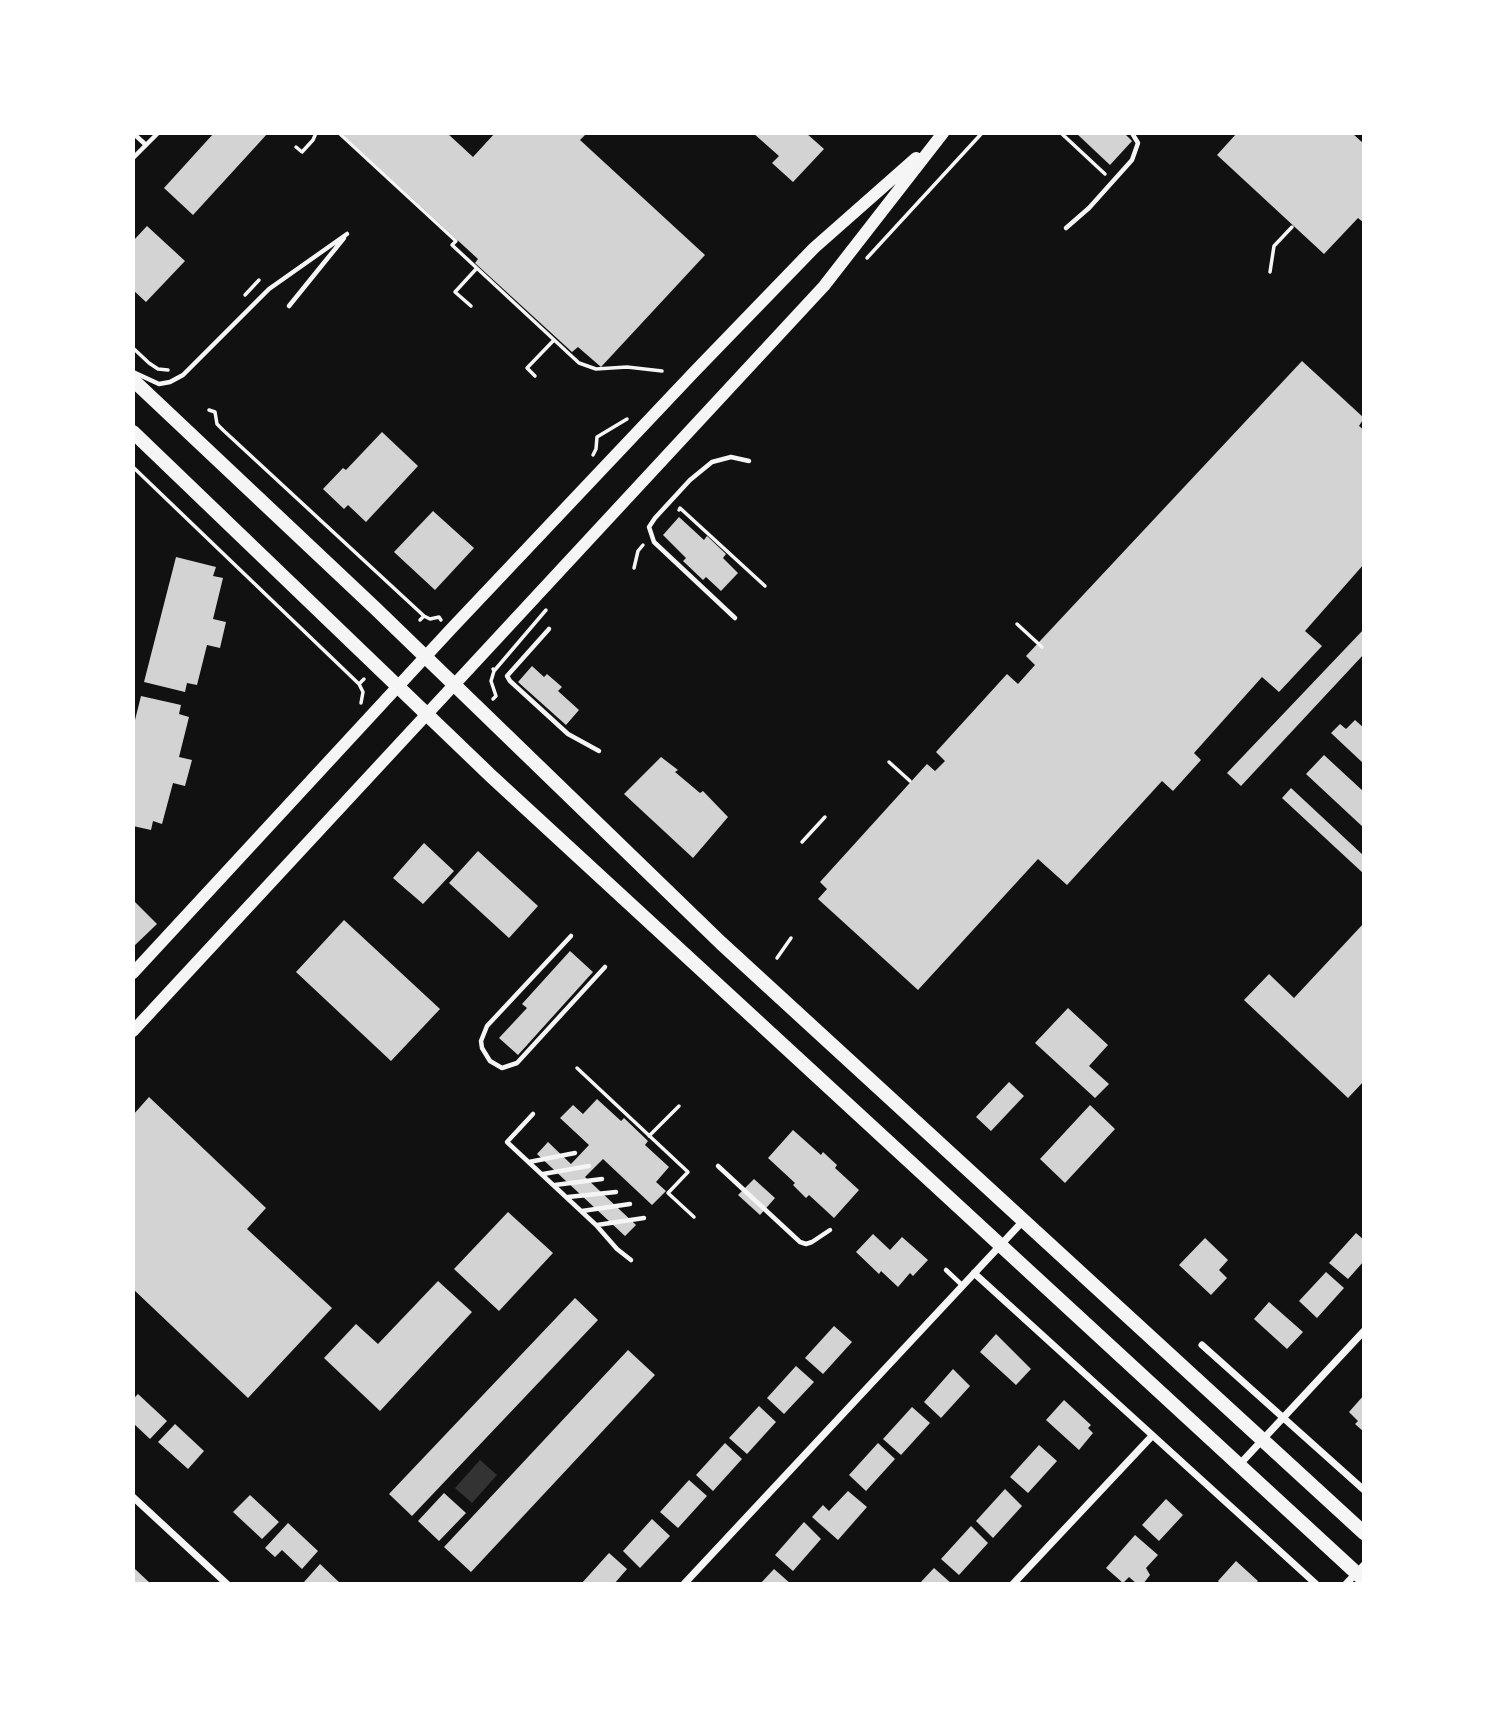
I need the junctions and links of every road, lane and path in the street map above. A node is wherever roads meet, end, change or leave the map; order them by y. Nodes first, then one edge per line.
1 (133, 133) edge
2 (158, 133) edge
3 (316, 133) edge
4 (338, 133) edge
5 (982, 133) edge
6 (1061, 133) edge
7 (1132, 133) edge
8 (938, 138) edge
9 (146, 145) junction
10 (296, 147) dead end
11 (133, 158) edge
12 (1097, 183) dead end
13 (936, 184) dead end
14 (1292, 227) dead end
15 (1066, 228) dead end
16 (477, 268) junction
17 (1270, 272) dead end
18 (289, 306) dead end
19 (471, 306) dead end
20 (554, 340) junction
21 (133, 348) edge
22 (662, 371) dead end
23 (133, 372) edge
24 (171, 374) dead end
25 (535, 376) dead end
26 (133, 380) edge
27 (209, 410) dead end
28 (627, 419) dead end
29 (133, 432) edge
30 (597, 438) dead end
31 (749, 461) dead end
32 (133, 467) edge
33 (673, 516) dead end
34 (650, 537) junction
35 (634, 568) dead end
36 (765, 586) dead end
37 (548, 608) dead end
38 (735, 618) dead end
39 (443, 621) dead end
40 (1017, 624) dead end
41 (549, 629) dead end
42 (1042, 647) dead end
43 (426, 657) junction
44 (364, 679) dead end
45 (359, 684) junction
46 (453, 685) junction
47 (398, 687) junction
48 (493, 699) dead end
49 (358, 708) dead end
50 (426, 714) junction
51 (599, 751) dead end
52 (889, 762) dead end
53 (910, 781) dead end
54 (825, 817) dead end
55 (802, 842) dead end
56 (571, 936) dead end
57 (791, 938) dead end
58 (777, 958) dead end
59 (605, 967) dead end
60 (133, 973) edge
61 (133, 1031) edge
62 (577, 1068) dead end
63 (679, 1106) dead end
64 (533, 1114) dead end
65 (649, 1136) junction
66 (575, 1153) dead end
67 (528, 1162) junction
68 (589, 1166) dead end
69 (719, 1166) dead end
70 (542, 1175) junction
71 (602, 1179) dead end
72 (554, 1185) junction
73 (616, 1192) dead end
74 (567, 1198) junction
75 (630, 1205) dead end
76 (581, 1211) junction
77 (694, 1217) dead end
78 (644, 1218) dead end
79 (1024, 1220) junction
80 (596, 1225) junction
81 (830, 1230) dead end
82 (1000, 1245) junction
83 (631, 1260) dead end
84 (946, 1270) dead end
85 (974, 1273) junction
86 (962, 1286) junction
87 (1364, 1331) edge
88 (1202, 1345) dead end
89 (1283, 1418) junction
90 (1152, 1436) junction
91 (1263, 1440) junction
92 (1239, 1466) junction
93 (1364, 1490) edge
94 (133, 1497) edge
95 (1364, 1533) edge
96 (1358, 1576) edge
97 (227, 1584) edge
98 (684, 1584) edge
99 (1013, 1584) edge
100 (1316, 1584) edge

1 - 9 lane
2 - 9 lane
3 - 10 path
4 - 16 path
5 - 13 path
6 - 12 path
7 - 15 lane
8 - 43 main road
8 - 46 main road
9 - 11 lane
14 - 17 path
16 - 19 path
16 - 20 path
18 - 23 lane
20 - 22 path
20 - 25 path
21 - 24 path
26 - 43 main road
27 - 39 path
28 - 30 path
29 - 47 main road
31 - 34 lane
32 - 45 path
33 - 36 path
34 - 35 path
34 - 38 lane
37 - 48 path
40 - 42 path
41 - 51 lane
43 - 46 main road
43 - 47 main road
44 - 45 path
45 - 49 path
46 - 50 main road
46 - 79 main road
47 - 50 main road
47 - 60 main road
50 - 61 main road
50 - 82 main road
52 - 53 path
54 - 55 path
56 - 59 lane
57 - 58 path
62 - 65 path
63 - 65 path
64 - 67 lane
65 - 77 path
66 - 67 lane
67 - 70 lane
68 - 70 lane
69 - 81 lane
70 - 72 lane
71 - 72 lane
72 - 74 lane
73 - 74 lane
74 - 76 lane
75 - 76 lane
76 - 80 lane
78 - 80 lane
79 - 82 street
79 - 91 main road
80 - 83 lane
82 - 85 street
82 - 92 main road
84 - 86 lane
85 - 86 street
85 - 90 street
86 - 98 street
87 - 89 street
88 - 89 street
89 - 91 street
89 - 93 street
90 - 99 street
90 - 100 street
91 - 92 street
91 - 95 main road
92 - 96 main road
94 - 97 street

